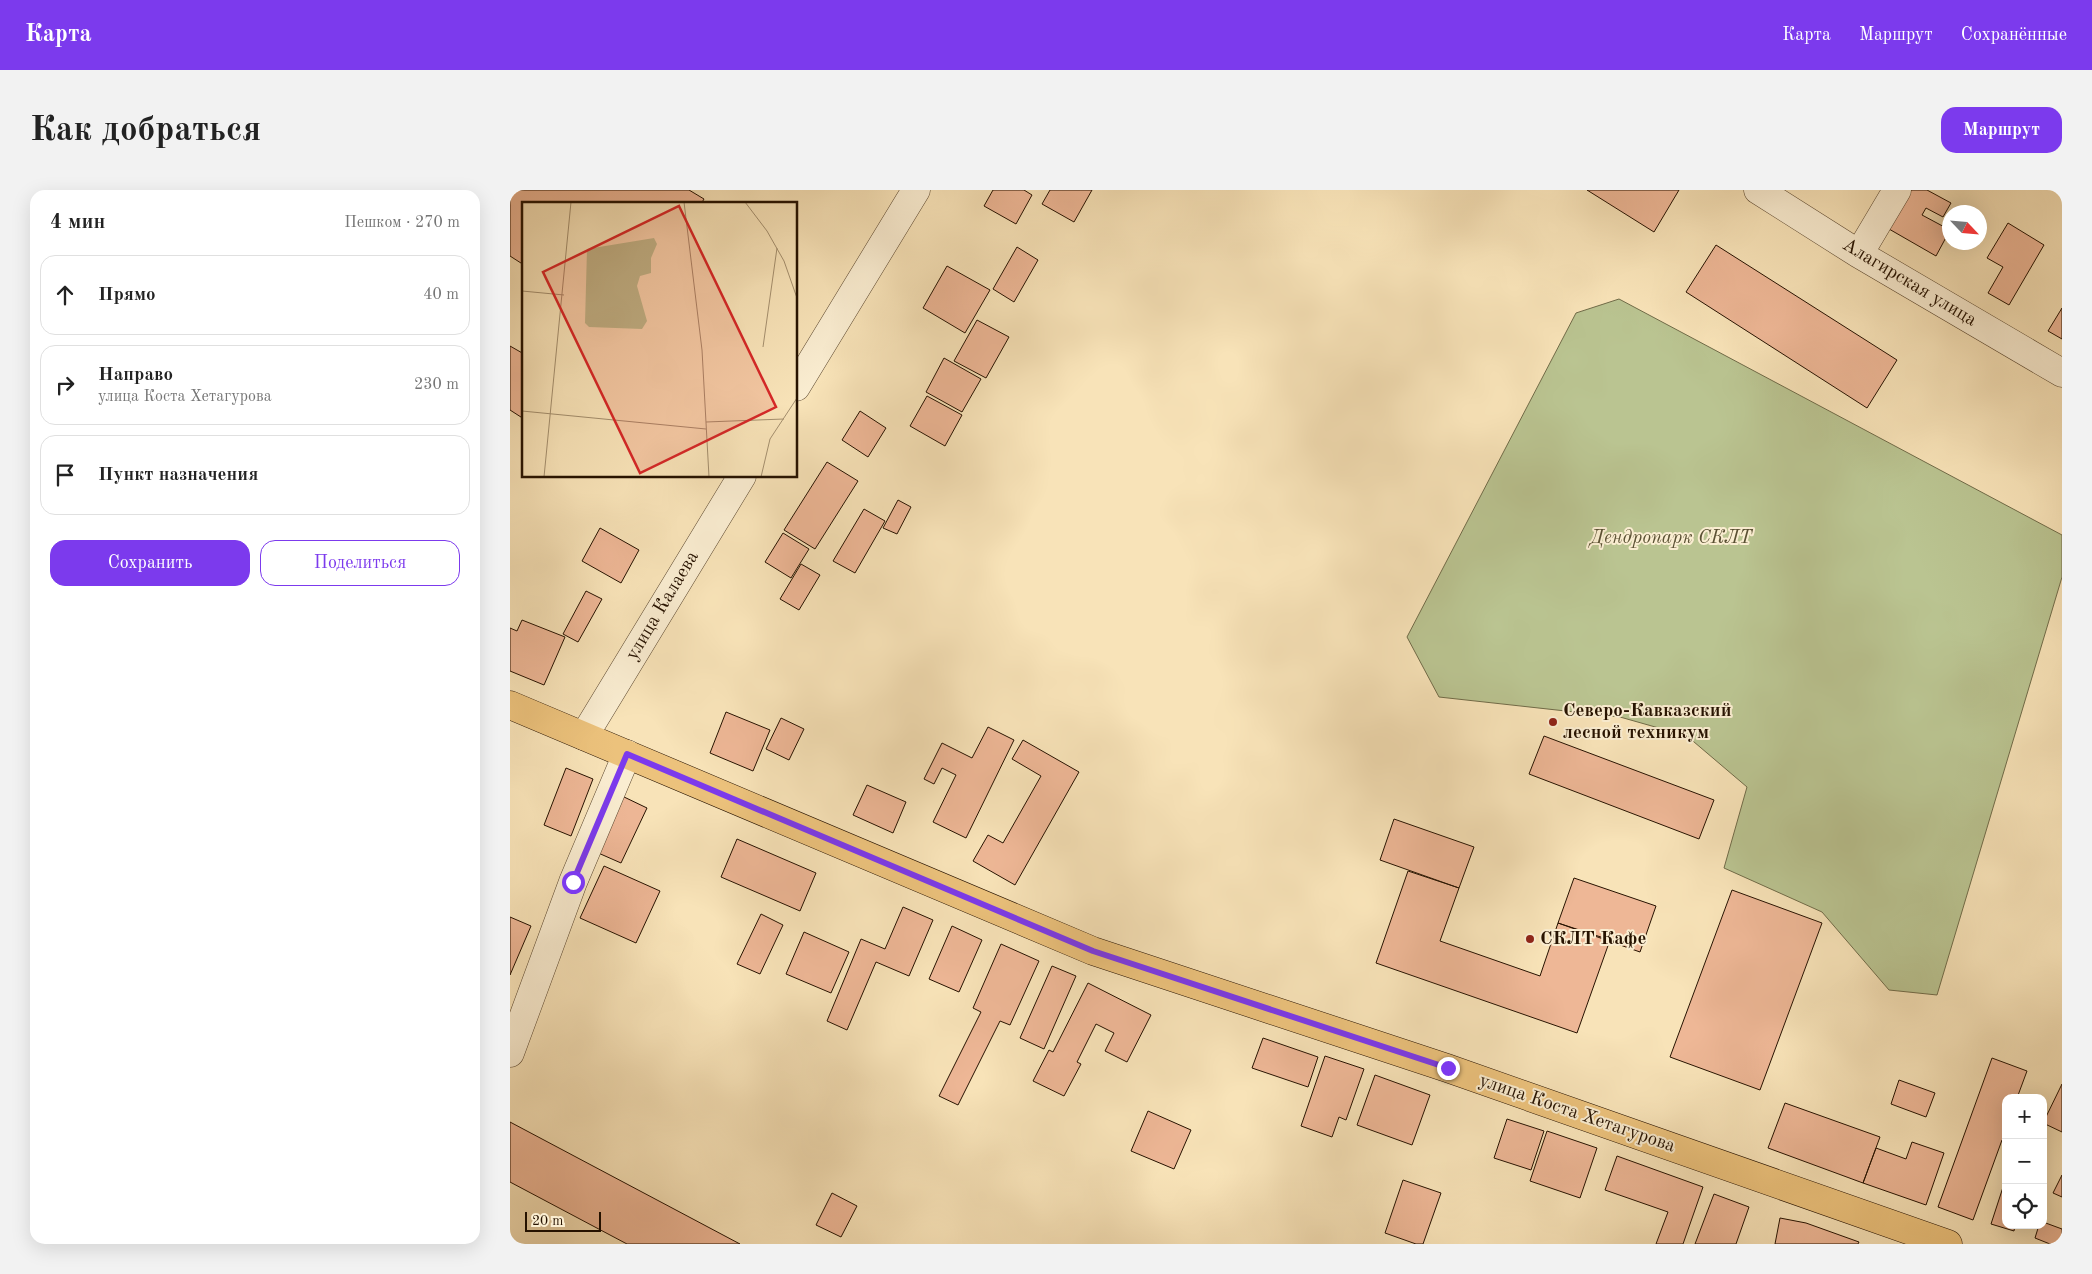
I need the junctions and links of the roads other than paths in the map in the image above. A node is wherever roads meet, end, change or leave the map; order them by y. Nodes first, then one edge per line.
1 (916, 190) edge
2 (1758, 190) edge
3 (1897, 190) edge
4 (1859, 254) junction
5 (2062, 373) edge
6 (798, 384) edge
7 (741, 478) edge
8 (510, 705) edge
9 (584, 736) junction
10 (627, 754) junction
11 (510, 1053) edge
12 (1948, 1244) edge

1 - 6 street
2 - 4 street, Алагирская улица
3 - 4 street
4 - 5 street, Алагирская улица
7 - 9 street, улица Калаева
8 - 9 main road, улица Коста Хетагурова
9 - 10 main road, улица Коста Хетагурова
10 - 11 street
10 - 12 main road, улица Коста Хетагурова

